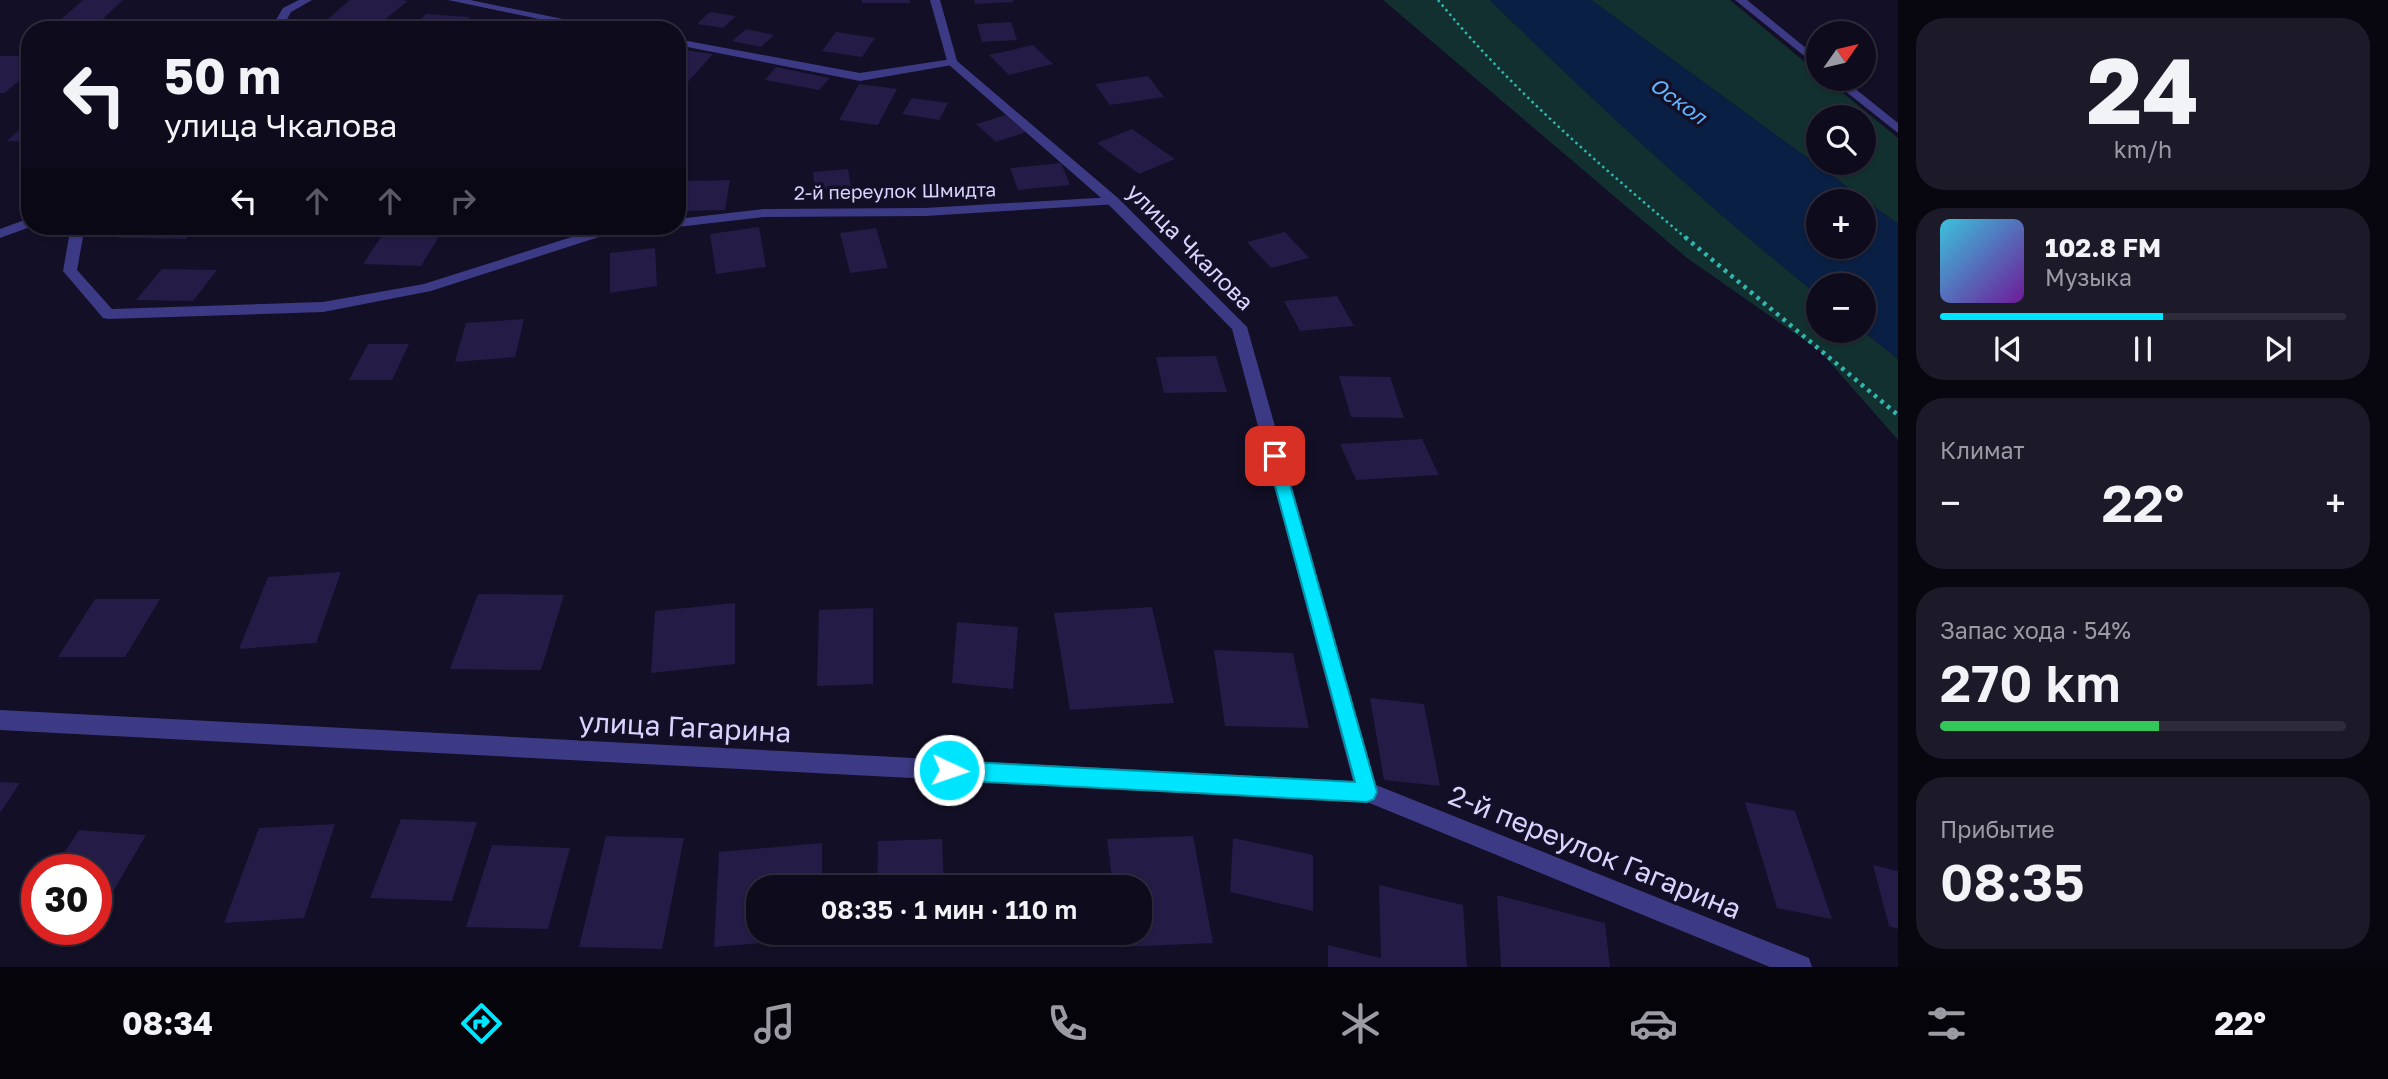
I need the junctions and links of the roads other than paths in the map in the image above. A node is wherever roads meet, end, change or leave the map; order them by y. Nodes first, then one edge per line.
1 (307, 0) edge
2 (453, 0) edge
3 (935, 0) edge
4 (1740, 0) edge
5 (280, 21) edge
6 (564, 21) edge
7 (686, 44) edge
8 (1806, 54) edge
9 (952, 62) junction
10 (1851, 91) edge
11 (1898, 129) edge
12 (1113, 201) junction
13 (686, 222) edge
14 (21, 226) edge
15 (0, 234) edge
16 (76, 235) edge
17 (591, 235) edge
18 (0, 720) edge
19 (1367, 792) junction
20 (1800, 967) edge

1 - 5 street
2 - 6 street
3 - 9 street
4 - 8 street
7 - 9 street
9 - 12 street, улица Чкалова
10 - 11 street
12 - 13 street, 2-й переулок Шмидта
12 - 19 street, улица Чкалова
14 - 15 street
16 - 17 street
18 - 19 street, улица Гагарина
19 - 20 street, 2-й переулок Гагарина

